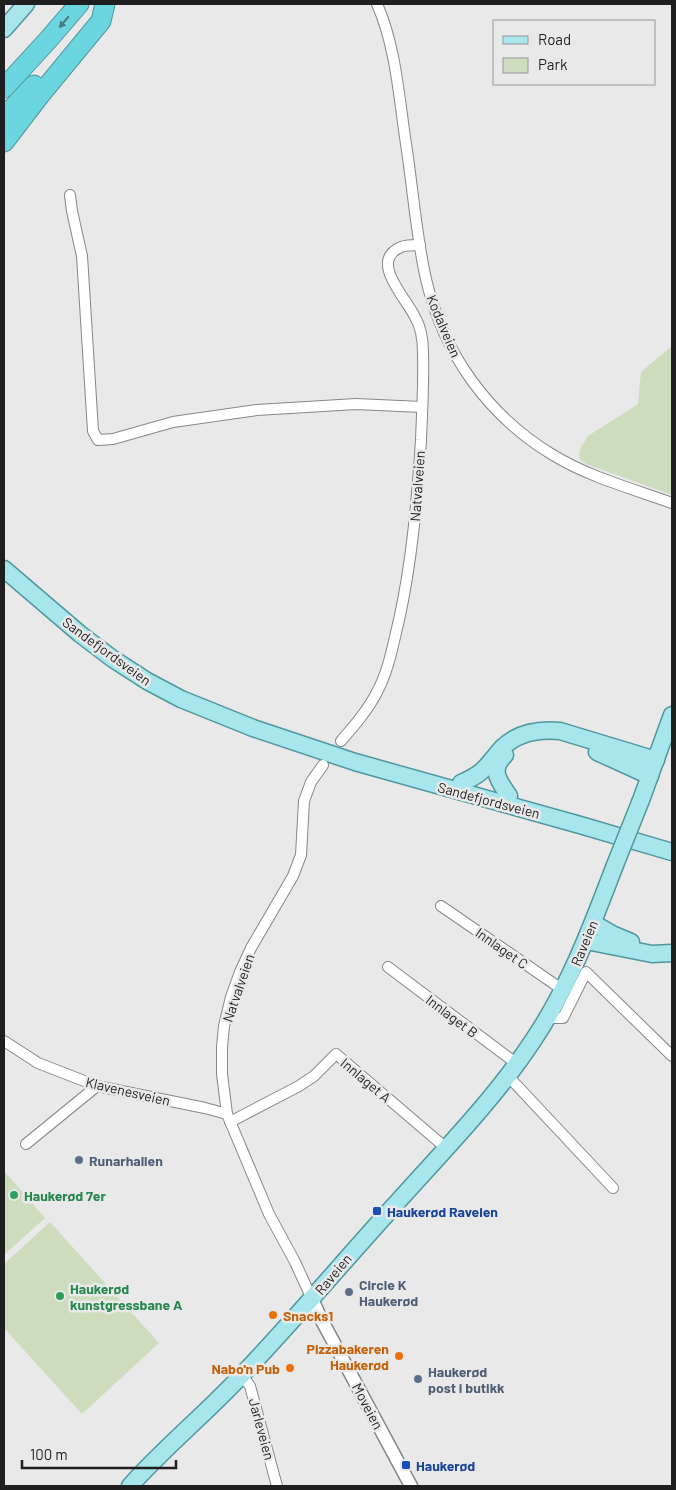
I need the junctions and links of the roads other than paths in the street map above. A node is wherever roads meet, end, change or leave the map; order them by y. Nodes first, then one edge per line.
1 (26, 4) edge
2 (79, 4) edge
3 (105, 4) edge
4 (377, 4) edge
5 (4, 29) edge
6 (48, 40) junction
7 (4, 75) edge
8 (4, 88) edge
9 (4, 117) edge
10 (4, 142) edge
11 (70, 195) dead end
12 (420, 245) junction
13 (422, 408) junction
14 (672, 504) edge
15 (4, 569) edge
16 (672, 715) edge
17 (341, 741) dead end
18 (307, 745) junction
19 (656, 760) junction
20 (323, 765) dead end
21 (650, 776) junction
22 (461, 783) junction
23 (509, 796) junction
24 (672, 842) edge
25 (672, 852) edge
26 (441, 906) dead end
27 (593, 923) junction
28 (586, 941) junction
29 (672, 946) edge
30 (672, 953) edge
31 (388, 967) dead end
32 (563, 990) junction
33 (547, 1018) junction
34 (5, 1043) edge
35 (672, 1056) edge
36 (512, 1070) junction
37 (97, 1086) junction
38 (228, 1118) junction
39 (26, 1144) dead end
40 (446, 1148) junction
41 (613, 1188) dead end
42 (312, 1299) junction
43 (242, 1375) junction
44 (130, 1486) edge
45 (277, 1486) edge
46 (411, 1486) edge

1 - 5 main road
2 -> 6 highway
3 - 9 highway
3 - 10 highway
4 - 12 street, Kodalveien
6 - 7 highway
6 - 8 highway
11 - 13 street
12 - 13 street, Natvalveien
12 - 14 street, Kodalveien
13 - 17 street, Natvalveien
15 - 18 main road, Sandefjordsveien
16 - 19 main road
18 - 22 main road, Sandefjordsveien
18 - 25 main road, Sandefjordsveien
19 - 21 main road
19 - 22 main road
20 - 38 street, Natvalveien
21 - 23 main road
21 - 27 main road, Raveien, bridge
22 - 23 main road, Sandefjordsveien
23 - 24 main road, Sandefjordsveien
26 - 32 street, Innlaget C
27 - 28 main road, Raveien
27 - 29 main road
28 - 30 main road
28 - 32 main road, Raveien
31 - 36 street, Innlaget B
32 - 33 main road, Raveien
33 - 35 street, Raveien
33 - 36 main road, Raveien
34 - 37 street, Klavenesveien
36 - 40 main road, Raveien
36 - 41 street
37 - 38 street, Klavenesveien
37 - 39 street
38 - 40 street, Innlaget A
38 - 42 street, Natvalveien
40 - 42 main road, Raveien
42 - 43 main road, Raveien
42 - 46 street, Moveien
43 - 44 main road, Raveien
43 - 45 street, Jarleveien

